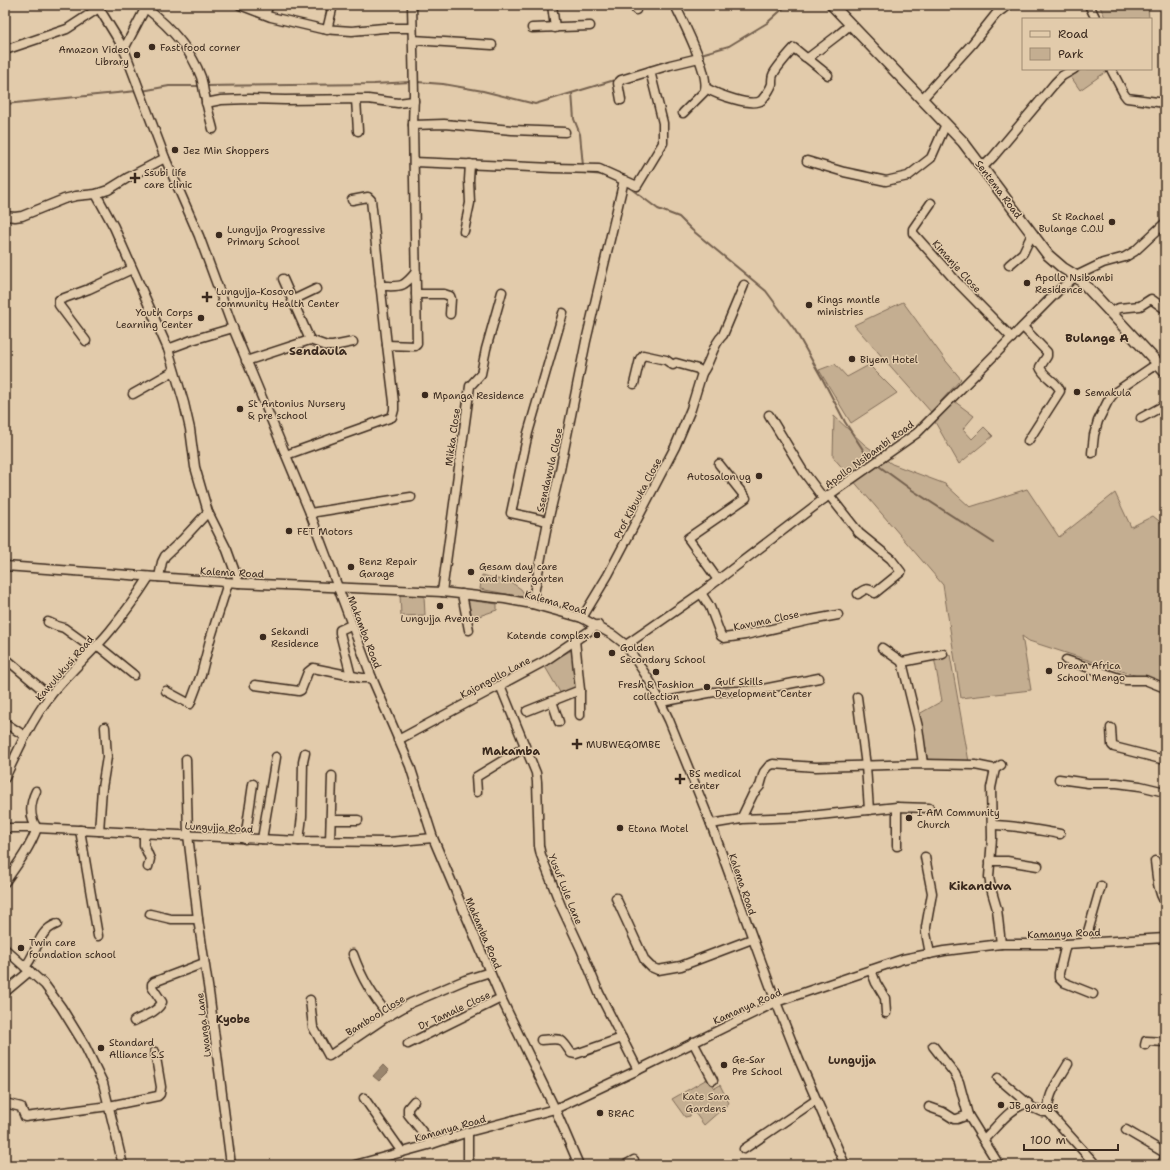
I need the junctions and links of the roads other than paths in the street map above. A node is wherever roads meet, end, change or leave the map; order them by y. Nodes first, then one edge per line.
1 (240, 5) edge
2 (269, 5) edge
3 (332, 5) edge
4 (412, 5) edge
5 (552, 5) edge
6 (675, 5) edge
7 (832, 5) edge
8 (1008, 5) edge
9 (1089, 5) edge
10 (146, 6) edge
11 (98, 7) edge
12 (265, 14) junction
13 (1096, 18) edge
14 (850, 24) junction
15 (590, 26) dead end
16 (412, 28) junction
17 (532, 28) dead end
18 (555, 28) junction
19 (327, 30) junction
20 (413, 40) junction
21 (492, 46) dead end
22 (124, 49) junction
23 (5, 50) edge
24 (697, 55) junction
25 (806, 58) junction
26 (1072, 70) edge
27 (1112, 70) edge
28 (650, 71) junction
29 (828, 75) dead end
30 (706, 88) junction
31 (356, 99) junction
32 (922, 99) junction
33 (621, 100) dead end
34 (414, 101) junction
35 (206, 103) junction
36 (1165, 103) edge
37 (683, 113) dead end
38 (946, 124) junction
39 (413, 125) junction
40 (213, 129) dead end
41 (358, 131) dead end
42 (565, 132) dead end
43 (165, 158) junction
44 (414, 162) junction
45 (807, 162) dead end
46 (470, 164) junction
47 (983, 167) junction
48 (623, 184) junction
49 (96, 194) junction
50 (352, 200) dead end
51 (931, 203) dead end
52 (5, 216) edge
53 (1165, 223) edge
54 (464, 231) dead end
55 (1032, 234) junction
56 (1009, 265) dead end
57 (132, 269) junction
58 (416, 272) junction
59 (1076, 276) junction
60 (283, 279) dead end
61 (744, 285) dead end
62 (380, 286) junction
63 (316, 289) dead end
64 (502, 292) dead end
65 (416, 294) junction
66 (293, 300) junction
67 (1165, 309) edge
68 (1111, 312) junction
69 (563, 313) dead end
70 (450, 314) dead end
71 (1023, 327) junction
72 (233, 328) junction
73 (1012, 338) junction
74 (310, 340) junction
75 (86, 341) dead end
76 (353, 342) dead end
77 (387, 345) junction
78 (168, 349) junction
79 (246, 360) junction
80 (1162, 367) edge
81 (174, 371) junction
82 (702, 373) junction
83 (634, 384) dead end
84 (133, 394) dead end
85 (1165, 406) edge
86 (769, 415) dead end
87 (1141, 418) dead end
88 (1028, 441) dead end
89 (1092, 453) dead end
90 (286, 455) junction
91 (719, 464) dead end
92 (410, 497) dead end
93 (827, 497) junction
94 (208, 512) junction
95 (310, 513) junction
96 (548, 521) junction
97 (5, 566) edge
98 (149, 577) junction
99 (159, 577) junction
100 (718, 580) junction
101 (228, 582) junction
102 (239, 583) junction
103 (337, 587) junction
104 (442, 592) junction
105 (701, 593) junction
106 (462, 594) junction
107 (858, 594) dead end
108 (532, 604) junction
109 (838, 615) dead end
110 (582, 618) junction
111 (48, 622) dead end
112 (351, 625) junction
113 (598, 625) junction
114 (469, 630) dead end
115 (575, 640) junction
116 (626, 645) junction
117 (95, 647) junction
118 (882, 648) dead end
119 (943, 654) dead end
120 (5, 658) edge
121 (1066, 660) dead end
122 (902, 662) junction
123 (134, 675) dead end
124 (351, 676) junction
125 (372, 678) junction
126 (819, 678) dead end
127 (255, 684) dead end
128 (500, 685) junction
129 (1165, 688) edge
130 (580, 690) junction
131 (166, 691) dead end
132 (50, 696) junction
133 (857, 696) dead end
134 (552, 701) junction
135 (661, 702) junction
136 (527, 711) dead end
137 (580, 715) dead end
138 (559, 722) dead end
139 (5, 723) edge
140 (105, 726) dead end
141 (1111, 728) dead end
142 (25, 736) junction
143 (398, 740) junction
144 (525, 747) junction
145 (305, 754) dead end
146 (276, 757) dead end
147 (186, 759) dead end
148 (1165, 760) edge
149 (923, 764) junction
150 (866, 766) junction
151 (332, 776) dead end
152 (5, 778) edge
153 (1059, 779) dead end
154 (253, 784) dead end
155 (36, 791) dead end
156 (477, 792) dead end
157 (1165, 792) edge
158 (897, 807) junction
159 (929, 808) dead end
160 (870, 810) junction
161 (741, 819) junction
162 (331, 820) junction
163 (358, 820) dead end
164 (711, 824) junction
165 (992, 825) junction
166 (5, 828) edge
167 (37, 828) junction
168 (80, 830) junction
169 (99, 831) junction
170 (144, 833) junction
171 (1060, 834) dead end
172 (188, 835) junction
173 (433, 838) junction
174 (245, 839) junction
175 (262, 839) junction
176 (299, 840) junction
177 (330, 841) junction
178 (897, 846) dead end
179 (925, 857) dead end
180 (990, 861) junction
181 (1155, 861) dead end
182 (1038, 866) dead end
183 (148, 867) dead end
184 (5, 882) edge
185 (1102, 886) dead end
186 (616, 898) dead end
187 (1165, 903) edge
188 (150, 914) dead end
189 (198, 920) junction
190 (57, 924) dead end
191 (98, 936) dead end
192 (1165, 938) edge
193 (752, 939) junction
194 (1085, 942) junction
195 (1001, 944) junction
196 (1066, 944) junction
197 (5, 949) edge
198 (353, 954) dead end
199 (930, 954) junction
200 (204, 963) junction
201 (28, 969) junction
202 (871, 970) junction
203 (490, 972) junction
204 (5, 992) edge
205 (1093, 994) dead end
206 (501, 998) junction
207 (310, 1000) dead end
208 (776, 1002) junction
209 (886, 1013) dead end
210 (389, 1016) junction
211 (134, 1021) dead end
212 (622, 1038) junction
213 (541, 1040) dead end
214 (693, 1042) junction
215 (1165, 1042) edge
216 (408, 1044) dead end
217 (1145, 1045) dead end
218 (933, 1046) dead end
219 (155, 1052) dead end
220 (1068, 1064) dead end
221 (638, 1070) junction
222 (998, 1078) dead end
223 (713, 1080) dead end
224 (364, 1098) dead end
225 (816, 1100) junction
226 (414, 1102) dead end
227 (5, 1103) edge
228 (1028, 1103) junction
229 (109, 1106) junction
230 (929, 1107) dead end
231 (555, 1109) junction
232 (1049, 1112) junction
233 (968, 1115) junction
234 (1126, 1130) dead end
235 (468, 1132) junction
236 (984, 1140) junction
237 (432, 1144) junction
238 (744, 1149) dead end
239 (402, 1152) junction
240 (1165, 1153) edge
241 (1165, 1158) edge
242 (634, 1160) dead end
243 (123, 1165) edge
244 (231, 1165) edge
245 (356, 1165) edge
246 (468, 1165) edge
247 (579, 1165) edge
248 (625, 1165) edge
249 (846, 1165) edge
250 (999, 1165) edge
251 (1096, 1165) edge
252 (1161, 1165) edge

1 - 12 street
2 - 12 street
3 - 19 street
4 - 16 street
5 - 18 street
6 - 24 street
7 - 14 main road, Sentema Road
8 - 32 street
9 - 13 street
10 - 22 street
10 - 35 street
11 - 22 street, Makamba Road
11 - 23 street
12 - 19 street
14 - 25 street
14 - 32 main road, Sentema Road
15 - 18 street
16 - 19 street
16 - 20 street
17 - 18 street
20 - 21 street
20 - 34 street
22 - 43 street, Makamba Road
24 - 28 street
24 - 30 street
25 - 29 street
25 - 30 street
26 - 47 street
27 - 36 street
28 - 33 street
28 - 48 street
30 - 37 street
31 - 34 street
31 - 35 street
31 - 41 street
32 - 38 main road, Sentema Road
34 - 39 street
35 - 40 street
38 - 45 street
38 - 47 main road, Sentema Road
39 - 42 street
39 - 44 street
43 - 49 street
43 - 72 street, Makamba Road
44 - 46 street
44 - 58 street
46 - 48 street
46 - 54 street
47 - 55 main road, Sentema Road
48 - 96 street, Ssendawula Close
49 - 52 street
49 - 57 street
50 - 62 street
51 - 73 street, Kimanje Close
53 - 59 street, Apollo Nsibambi Road
55 - 56 street
55 - 59 main road, Sentema Road
57 - 75 street
57 - 78 street
58 - 62 street
58 - 65 street
59 - 68 main road, Sentema Road
59 - 71 street, Apollo Nsibambi Road
60 - 66 street
61 - 82 street, Prof Kibuuka Close
62 - 77 street
63 - 66 street
64 - 104 street, Mikka Close
65 - 70 street
65 - 77 street
66 - 74 street
67 - 68 street
68 - 80 main road, Sentema Road
69 - 96 street
71 - 73 street, Apollo Nsibambi Road
71 - 88 street
72 - 78 street
72 - 79 street, Makamba Road
73 - 93 street, Apollo Nsibambi Road
74 - 76 street
74 - 79 street
77 - 90 street
78 - 81 street
79 - 90 street, Makamba Road
80 - 89 street
81 - 84 street
81 - 94 street
82 - 83 street
82 - 110 street, Prof Kibuuka Close
85 - 87 street
86 - 93 street
90 - 95 street, Makamba Road
91 - 100 street
92 - 95 street
93 - 100 street, Apollo Nsibambi Road
93 - 107 street
94 - 99 street
94 - 102 street
95 - 103 street, Makamba Road
96 - 108 street, Ssendawula Close
97 - 98 street, Kalema Road
98 - 99 street, Kalema Road
98 - 117 street, Kawulukusi Road
99 - 101 street, Kalema Road
100 - 105 street, Apollo Nsibambi Road
101 - 102 street, Kalema Road
101 - 131 street
102 - 103 street, Kalema Road
103 - 104 street, Kalema Road
103 - 112 street, Makamba Road
104 - 106 street, Kalema Road
105 - 109 street, Kavuma Close
105 - 116 street, Apollo Nsibambi Road
106 - 108 street, Kalema Road
106 - 114 street
108 - 110 street, Kalema Road
110 - 113 street, Kalema Road
111 - 117 street
112 - 124 street
112 - 125 street, Makamba Road
113 - 115 street, Kajongollo Lane
113 - 116 street, Kalema Road
115 - 128 street, Kajongollo Lane
115 - 130 street
116 - 135 street, Kalema Road
117 - 123 street
117 - 132 street, Kawulukusi Road
118 - 122 street
119 - 122 street
120 - 132 street
121 - 129 street
122 - 149 street
124 - 125 street
124 - 127 street
125 - 143 street, Makamba Road
126 - 135 street
128 - 143 street, Kajongollo Lane
128 - 144 street, Yusuf Lule Lane
130 - 134 street
130 - 137 street
132 - 142 street, Kawulukusi Road
133 - 150 street
134 - 136 street
134 - 138 street
135 - 164 street, Kalema Road
139 - 142 street
140 - 169 street
141 - 148 street
142 - 152 street, Kawulukusi Road
143 - 173 street, Makamba Road
144 - 156 street
144 - 212 street, Yusuf Lule Lane
145 - 176 street
146 - 175 street
147 - 172 street, Lwanga Lane
149 - 150 street
149 - 165 street
150 - 160 street
150 - 161 street
151 - 162 street
153 - 157 street
154 - 174 street
155 - 167 street
158 - 159 street
158 - 160 street
158 - 178 street
160 - 161 street
161 - 164 street
162 - 163 street
162 - 177 street
164 - 193 street, Kalema Road
165 - 171 street
165 - 180 street
166 - 167 street, Lungujja Road
167 - 168 street, Lungujja Road
167 - 184 street
168 - 169 street, Lungujja Road
168 - 191 street
169 - 170 street, Lungujja Road
170 - 172 street, Lungujja Road
170 - 183 street
172 - 174 street, Lungujja Road
172 - 189 street, Lwanga Lane
173 - 177 street, Lungujja Road
173 - 203 street, Makamba Road
174 - 175 street, Lungujja Road
175 - 176 street, Lungujja Road
176 - 177 street, Lungujja Road
179 - 199 street
180 - 182 street
180 - 195 street
181 - 187 street
185 - 194 street
186 - 193 street
188 - 189 street
189 - 200 street, Lwanga Lane
190 - 201 street
192 - 194 street, Kamanya Road
193 - 208 street, Kalema Road
194 - 196 street, Kamanya Road
195 - 196 street, Kamanya Road
195 - 199 street, Kamanya Road
196 - 205 street
197 - 201 street
198 - 210 street
199 - 202 street, Kamanya Road
200 - 211 street
200 - 244 street, Lwanga Lane
201 - 204 street
201 - 229 street
202 - 208 street, Kamanya Road
202 - 209 street
203 - 206 street, Makamba Road
203 - 210 street, Bamboo Close
206 - 216 street, Dr Tamale Close
206 - 231 street, Makamba Road
207 - 210 street, Bamboo Close
208 - 214 street, Kamanya Road
208 - 225 street, Kalema Road
212 - 213 street
212 - 221 street, Yusuf Lule Lane
214 - 221 street, Kamanya Road
214 - 223 street
215 - 217 street
218 - 233 street
219 - 229 street
220 - 232 street
221 - 231 street, Kamanya Road
222 - 228 street
224 - 239 street
225 - 238 street
225 - 249 street, Kalema Road
226 - 237 street
227 - 229 street
228 - 232 street
228 - 236 street
229 - 243 street
230 - 233 street
231 - 235 street, Kamanya Road
231 - 247 street, Makamba Road
232 - 251 street
233 - 236 street
234 - 240 street
235 - 237 street, Kamanya Road
235 - 246 street
236 - 250 street
237 - 239 street, Kamanya Road
239 - 245 street, Kamanya Road
241 - 252 street
242 - 248 street

